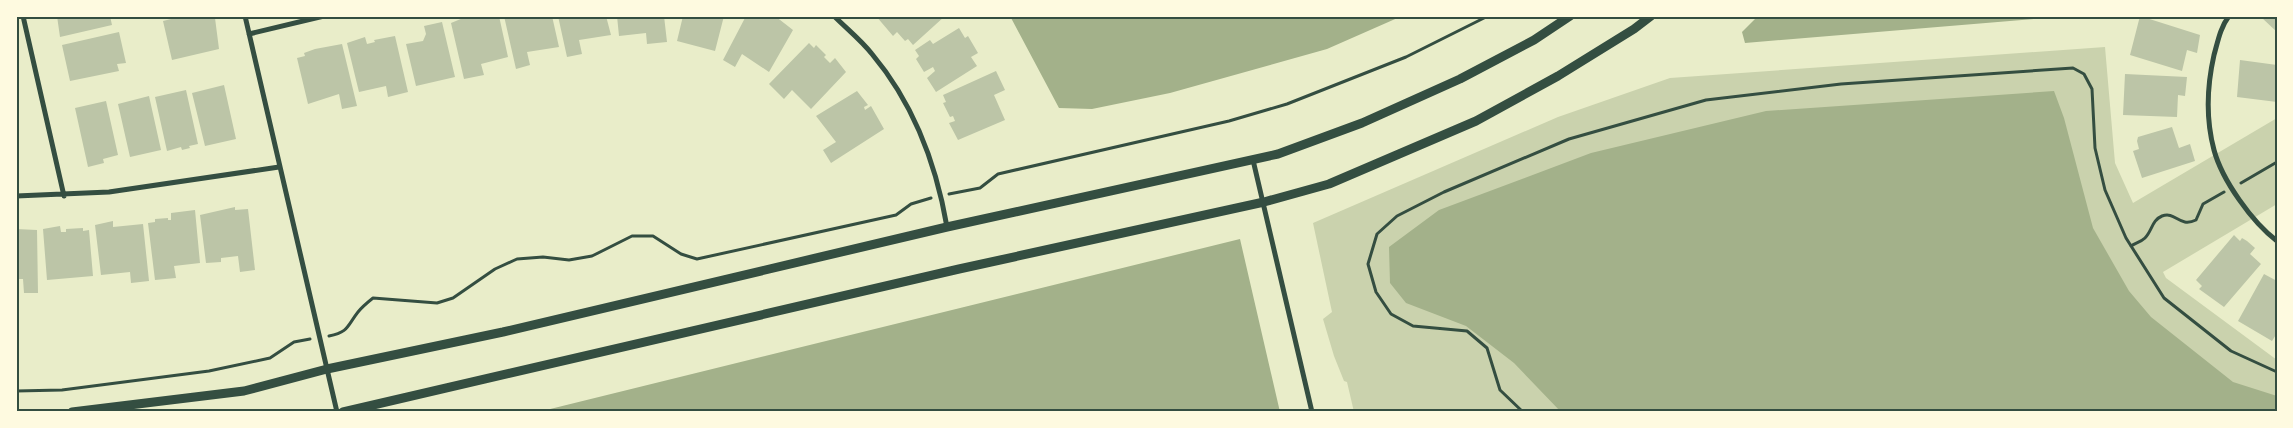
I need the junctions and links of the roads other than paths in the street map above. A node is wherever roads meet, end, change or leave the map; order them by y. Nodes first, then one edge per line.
1 (23, 16) edge
2 (245, 16) edge
3 (324, 16) edge
4 (834, 16) edge
5 (1570, 16) edge
6 (1651, 16) edge
7 (2229, 16) edge
8 (249, 34) junction
9 (1253, 160) junction
10 (279, 167) junction
11 (16, 196) edge
12 (64, 196) junction
13 (1264, 202) junction
14 (947, 227) junction
15 (2277, 241) edge
16 (327, 369) junction
17 (72, 412) edge
18 (337, 412) edge
19 (343, 412) edge
20 (1312, 412) edge

1 - 12 street
2 - 8 street
3 - 8 street
4 - 14 street
5 - 9 street
6 - 13 street
7 - 15 street
8 - 10 street
9 - 13 street
9 - 14 street
10 - 12 street
10 - 16 street
11 - 12 street
13 - 19 street
13 - 20 street
14 - 16 street
16 - 17 street
16 - 18 street

